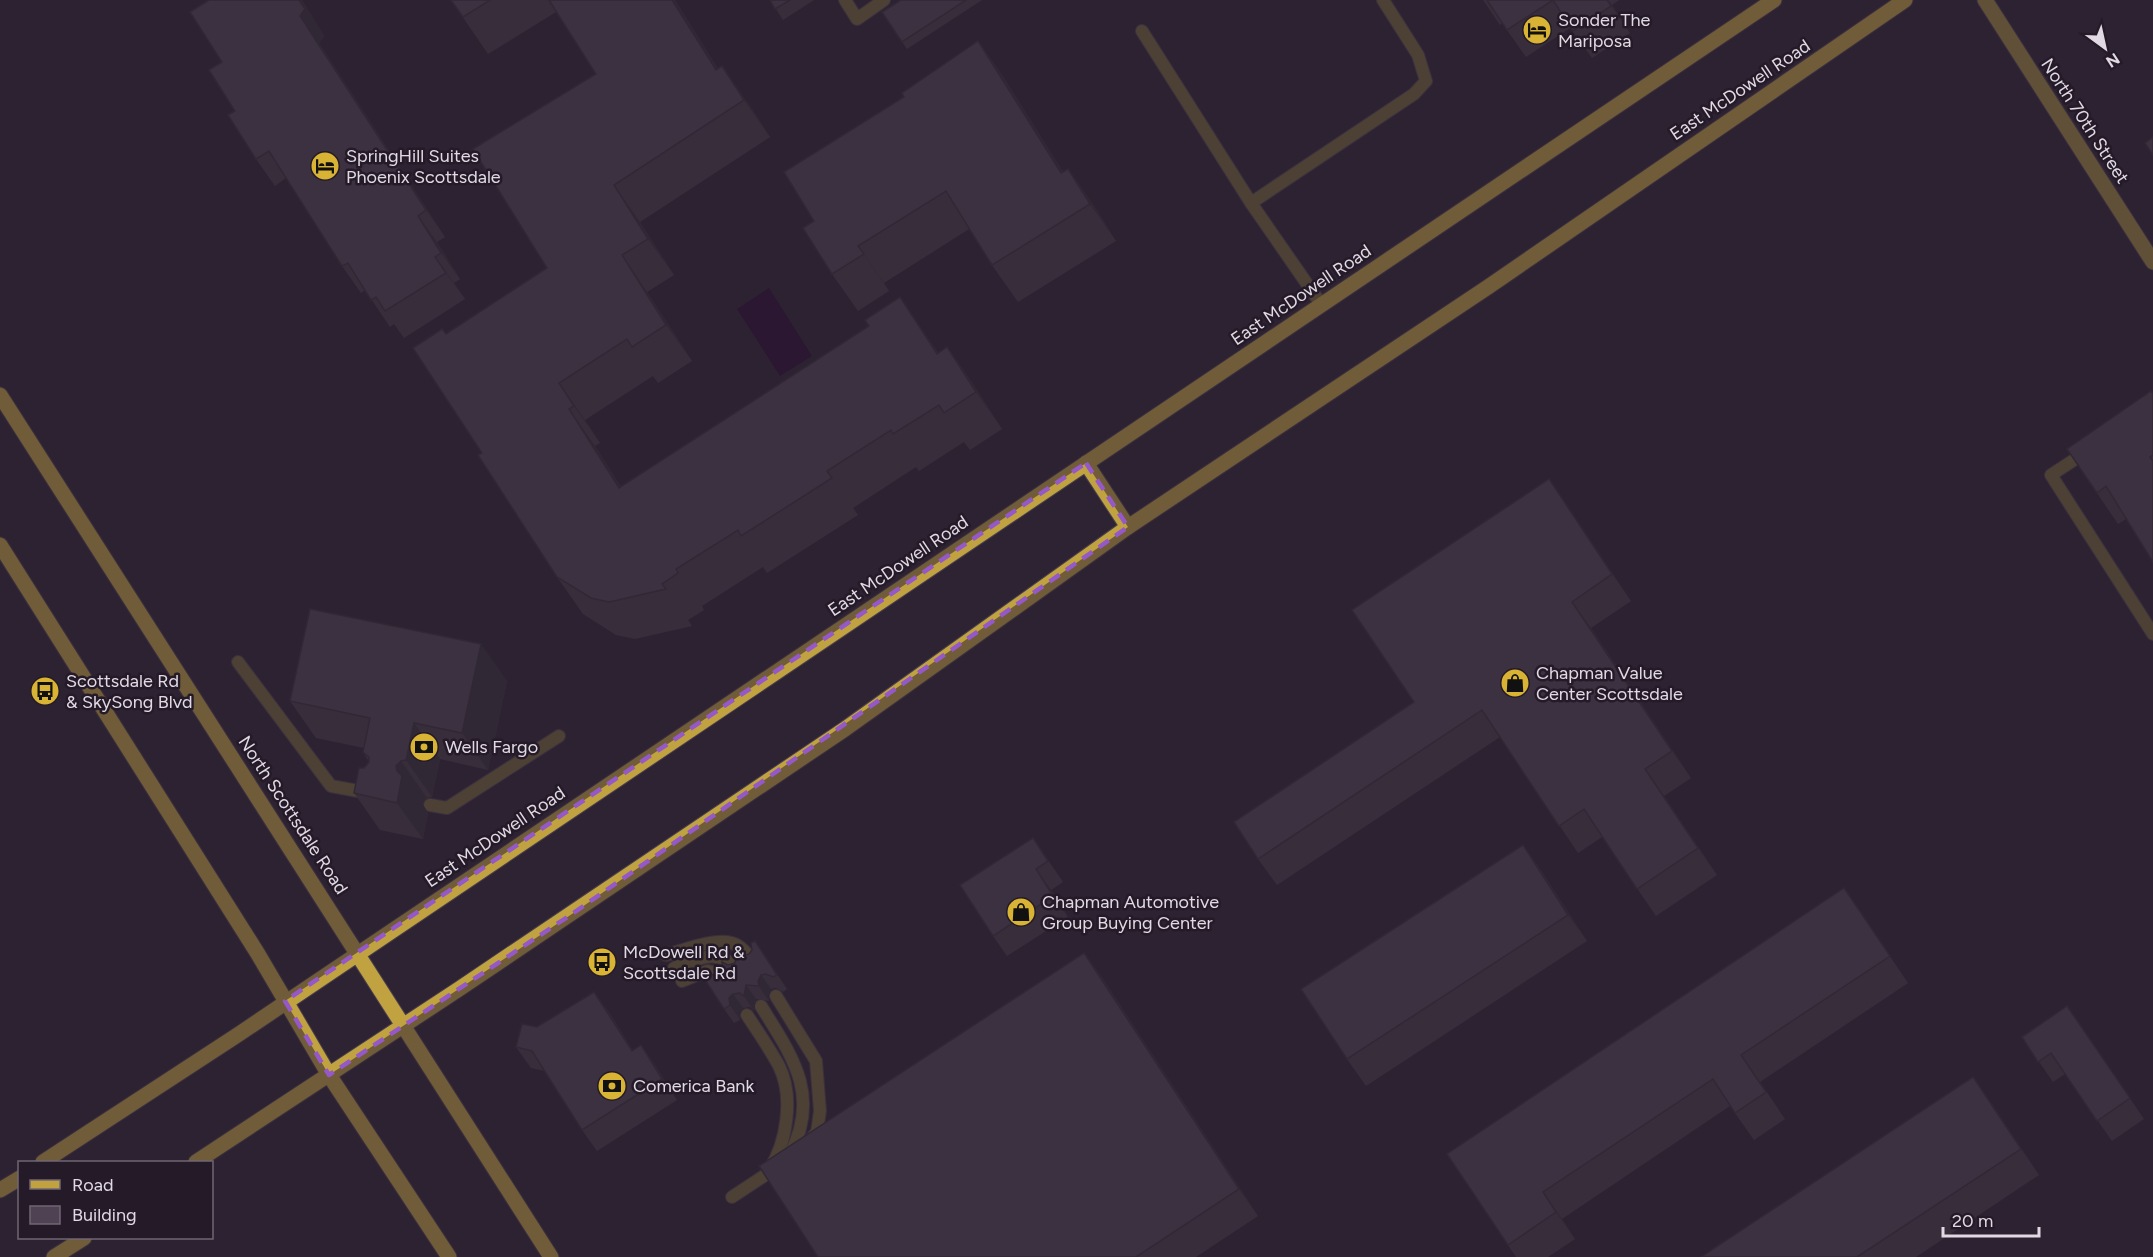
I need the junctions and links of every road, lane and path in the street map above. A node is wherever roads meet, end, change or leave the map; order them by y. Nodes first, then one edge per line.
1 (845, 0) edge
2 (884, 0) edge
3 (1383, 0) edge
4 (1774, 0) edge
5 (1905, 0) edge
6 (1985, 0) edge
7 (1142, 31) dead end
8 (1251, 203) junction
9 (2153, 262) edge
10 (1321, 304) junction
11 (0, 395) edge
12 (2097, 445) edge
13 (1086, 463) junction
14 (1128, 527) junction
15 (0, 545) edge
16 (2153, 634) edge
17 (238, 662) dead end
18 (559, 736) dead end
19 (387, 797) edge
20 (430, 805) dead end
21 (358, 953) junction
22 (666, 955) dead end
23 (754, 962) edge
24 (674, 968) dead end
25 (740, 971) edge
26 (681, 981) dead end
27 (725, 981) edge
28 (776, 996) dead end
29 (285, 1001) junction
30 (760, 1006) dead end
31 (747, 1015) dead end
32 (404, 1026) junction
33 (329, 1075) junction
34 (45, 1161) edge
35 (198, 1161) edge
36 (787, 1161) junction
37 (764, 1175) junction
38 (18, 1179) edge
39 (0, 1190) edge
40 (732, 1197) dead end
41 (82, 1239) edge
42 (54, 1257) edge
43 (449, 1257) edge
44 (551, 1257) edge

1 - 2 lane
3 - 8 lane
4 - 10 main road, East McDowell Road
5 - 14 main road, East McDowell Road
6 - 9 street, North 70th Street
7 - 8 lane
8 - 10 lane
10 - 13 main road, East McDowell Road
11 - 21 main road, North Scottsdale Road
12 - 16 lane
13 - 14 main road
13 - 21 main road, East McDowell Road
14 - 32 main road, East McDowell Road
15 - 29 main road
17 - 19 lane
18 - 20 lane
21 - 29 main road, East McDowell Road
21 - 32 main road, North Scottsdale Road
22 - 23 lane
24 - 25 lane
26 - 27 lane
28 - 36 lane
29 - 33 main road
29 - 34 main road, East McDowell Road
30 - 36 lane
31 - 37 lane
32 - 33 main road, East McDowell Road
32 - 44 main road, North Scottsdale Road
33 - 35 main road, East McDowell Road
33 - 43 main road
36 - 37 lane
37 - 40 lane
38 - 39 main road
41 - 42 main road

